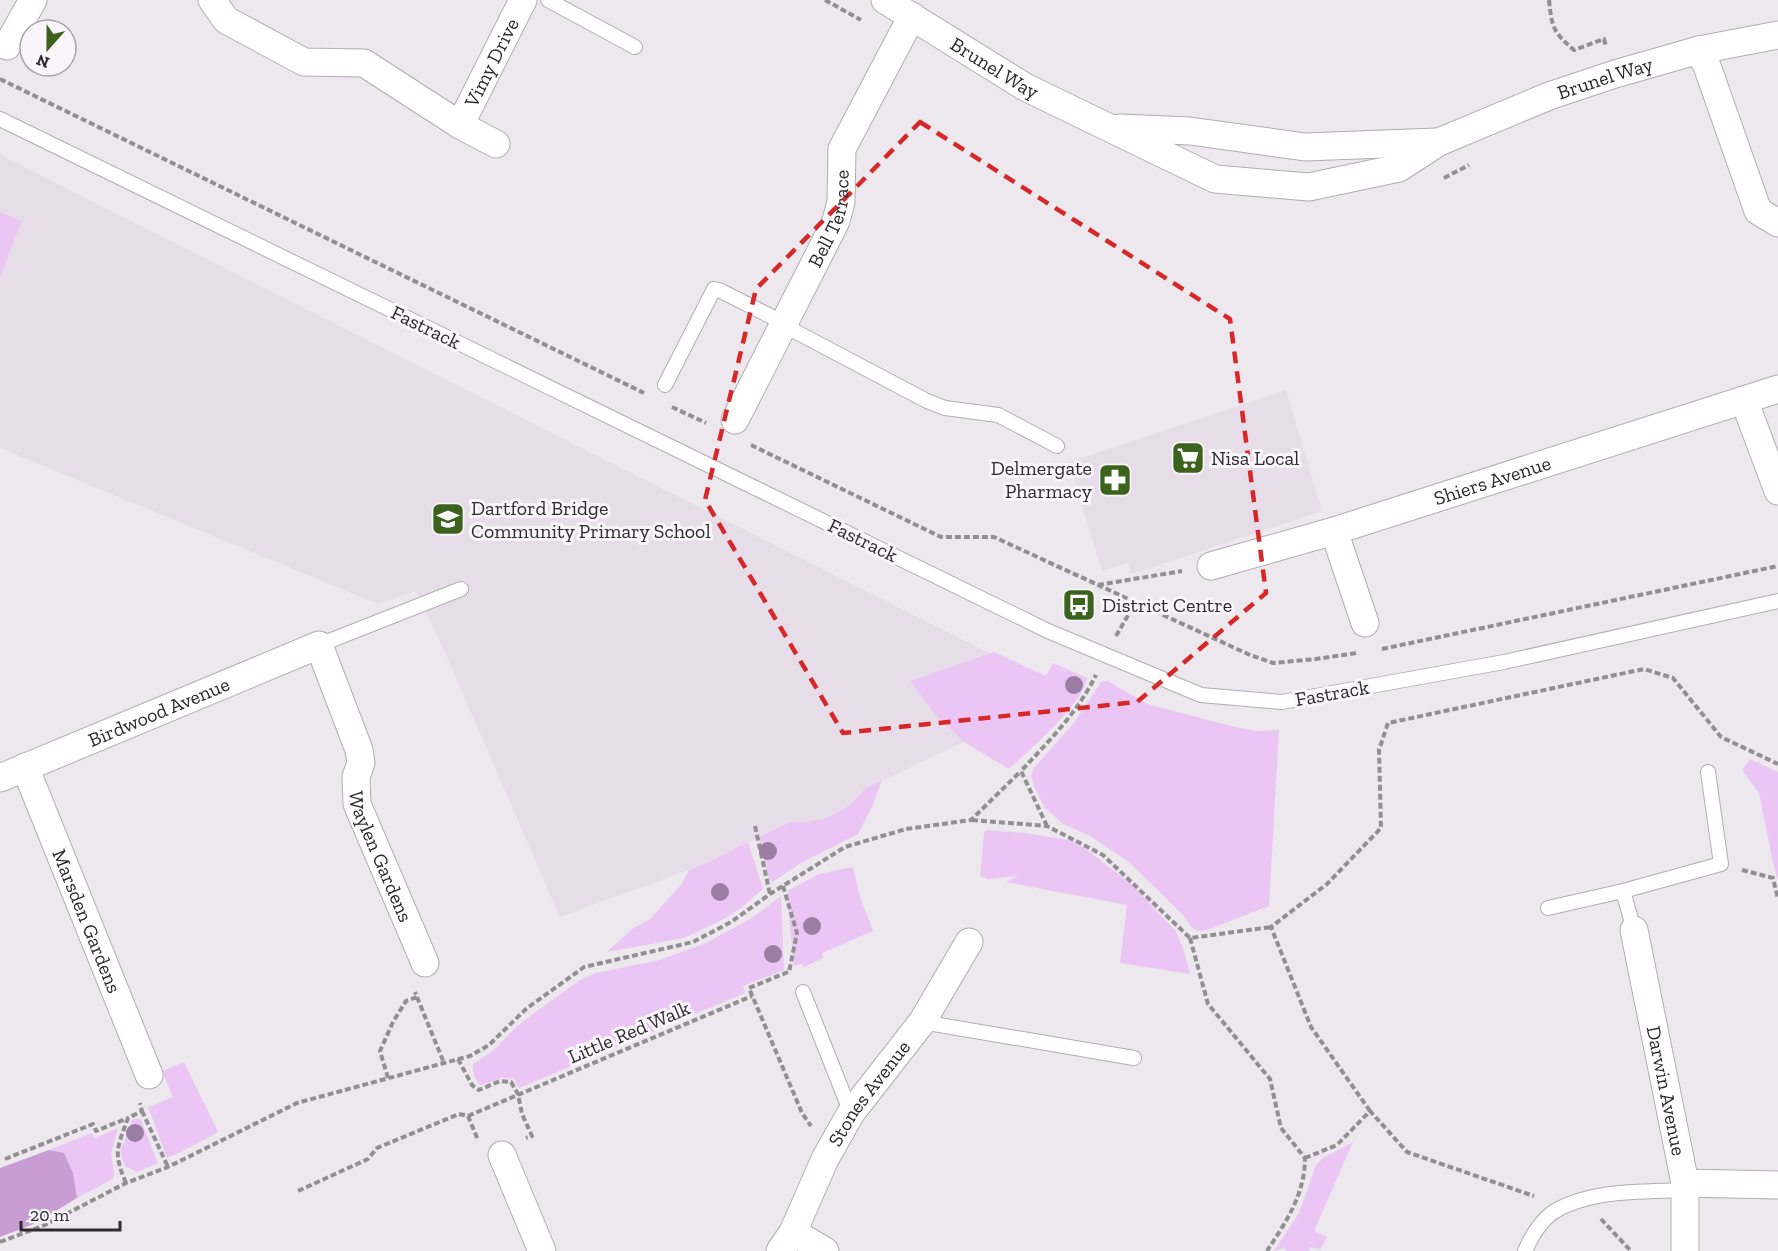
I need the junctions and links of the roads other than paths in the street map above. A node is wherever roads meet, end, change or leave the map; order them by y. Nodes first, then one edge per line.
1 (33, 0) edge
2 (212, 0) edge
3 (523, 0) edge
4 (548, 0) edge
5 (885, 0) edge
6 (912, 16) junction
7 (1778, 35) edge
8 (7, 46) dead end
9 (635, 47) dead end
10 (1699, 50) junction
11 (0, 119) edge
12 (460, 125) junction
13 (1110, 128) junction
14 (1439, 142) junction
15 (496, 144) dead end
16 (1778, 223) edge
17 (784, 324) junction
18 (665, 385) dead end
19 (1778, 389) edge
20 (1744, 400) junction
21 (735, 420) dead end
22 (1057, 446) dead end
23 (1778, 491) edge
24 (1334, 531) junction
25 (1210, 566) road end
26 (460, 589) dead end
27 (1778, 601) edge
28 (1365, 623) dead end
29 (319, 645) junction
30 (8, 771) edge
31 (1708, 772) dead end
32 (1623, 891) junction
33 (1548, 908) dead end
34 (1634, 930) joint
35 (969, 942) dead end
36 (418, 974) road end
37 (804, 992) dead end
38 (922, 1022) junction
39 (1134, 1058) dead end
40 (149, 1075) road end
41 (851, 1113) junction
42 (502, 1155) road end
43 (1778, 1185) edge
44 (1685, 1186) junction
45 (786, 1242) edge
46 (542, 1251) edge
47 (825, 1251) edge
48 (1525, 1251) edge
49 (1685, 1251) edge

1 - 8 street
2 - 12 street, Vimy Drive
3 - 12 street, Vimy Drive
4 - 9 lane
5 - 6 street, Brunel Way
6 - 13 street, Brunel Way
6 - 17 street, Bell Terrace
7 - 10 street, Brunel Way
10 - 14 street, Brunel Way
10 - 16 street
11 - 27 lane, Fastrack
12 - 15 street, Vimy Drive
13 - 14 street, Brunel Way
13 - 14 street, Brunel Way
17 - 18 lane
17 - 21 street, Bell Terrace
17 - 22 lane
19 - 20 street, Shiers Avenue
20 - 23 street
20 - 24 street, Shiers Avenue
24 - 25 street, Shiers Avenue
24 - 28 street
26 - 29 lane
29 - 30 street, Birdwood Avenue
29 - 36 street, Waylen Gardens
30 - 40 street, Marsden Gardens
31 - 32 lane
32 - 33 lane
32 - 34 lane
34 - 44 street, Darwin Avenue
35 - 38 street, Stones Avenue
37 - 41 lane
38 - 39 lane
38 - 41 street, Stones Avenue
41 - 45 street, Stones Avenue
42 - 46 street
43 - 44 street
44 - 48 lane
44 - 49 street, Darwin Avenue
45 - 47 street

